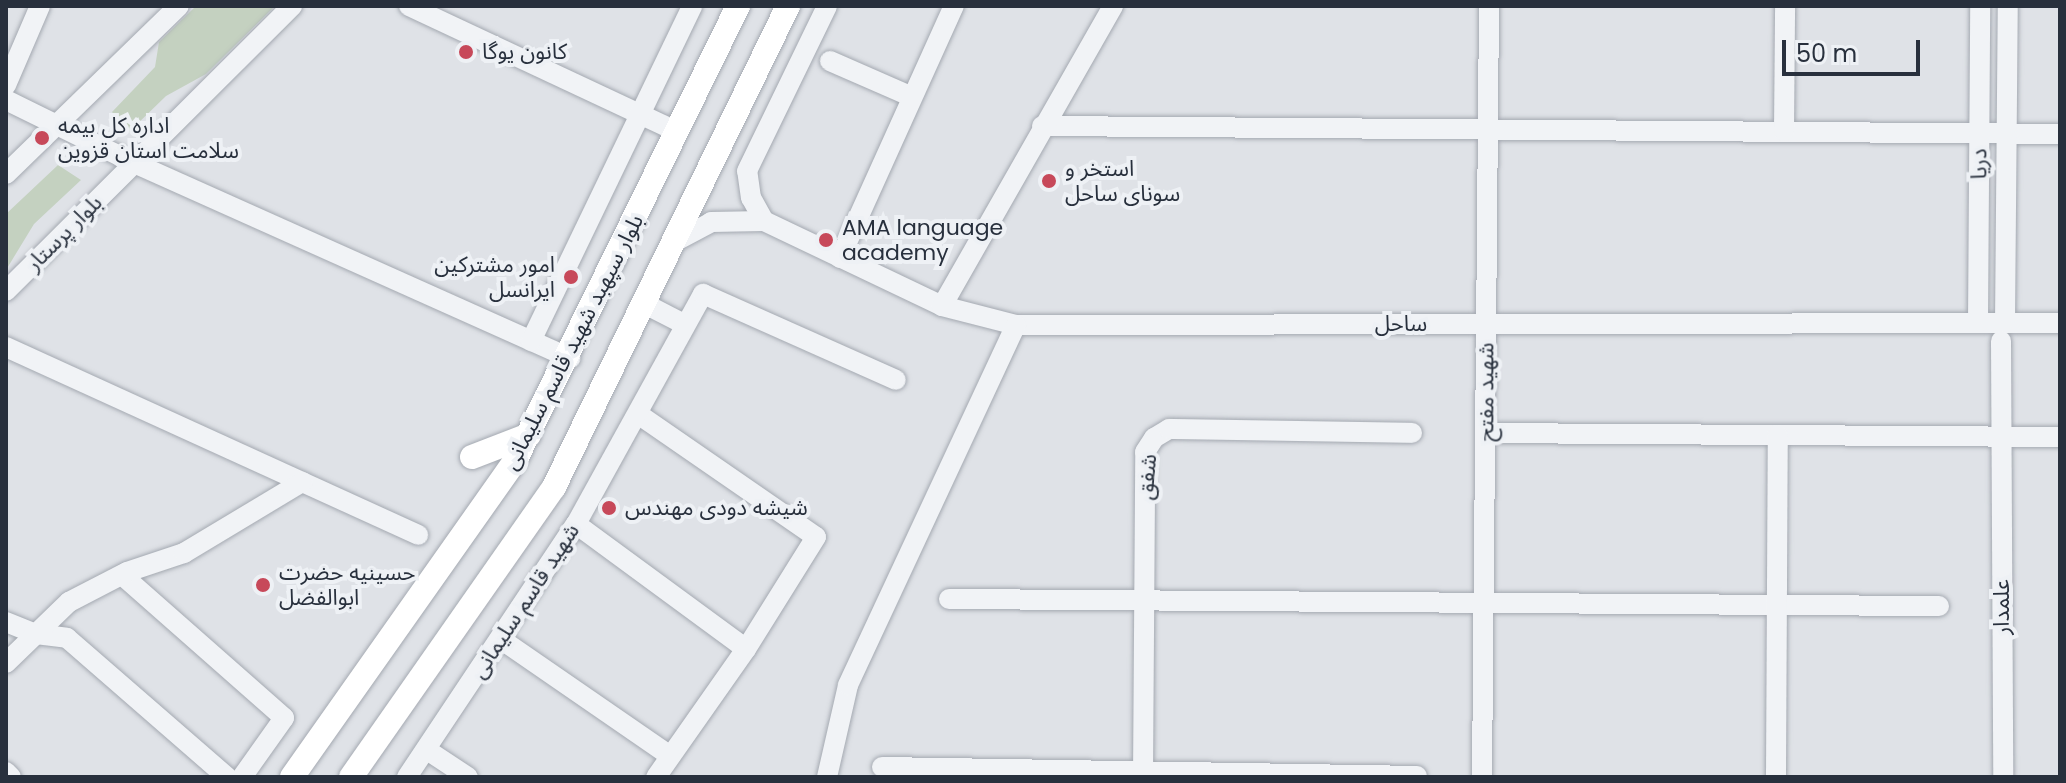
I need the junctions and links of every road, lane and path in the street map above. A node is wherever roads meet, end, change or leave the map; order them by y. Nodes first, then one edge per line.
1 (40, 6) edge
2 (179, 6) edge
3 (292, 6) edge
4 (409, 6) edge
5 (692, 6) edge
6 (738, 6) edge
7 (788, 6) edge
8 (827, 6) edge
9 (954, 6) edge
10 (1113, 6) edge
11 (1489, 6) edge
12 (1785, 6) edge
13 (1980, 6) edge
14 (2008, 6) edge
15 (830, 61) dead end
16 (6, 85) edge
17 (910, 96) junction
18 (6, 100) edge
19 (641, 114) junction
20 (57, 125) junction
21 (1042, 126) junction
22 (1488, 128) junction
23 (1784, 131) junction
24 (678, 132) junction
25 (1979, 133) junction
26 (2007, 133) junction
27 (2060, 134) edge
28 (134, 163) junction
29 (6, 174) edge
30 (764, 221) junction
31 (676, 241) junction
32 (840, 258) junction
33 (6, 291) edge
34 (645, 304) junction
35 (942, 306) junction
36 (1978, 323) junction
37 (2060, 323) edge
38 (684, 324) junction
39 (1486, 324) junction
40 (1016, 325) junction
41 (2003, 332) junction
42 (531, 341) junction
43 (6, 347) edge
44 (570, 358) junction
45 (896, 380) dead end
46 (638, 414) junction
47 (1412, 433) dead end
48 (1485, 433) junction
49 (529, 435) junction
50 (1778, 435) junction
51 (2001, 437) junction
52 (2060, 437) edge
53 (472, 457) dead end
54 (302, 482) junction
55 (576, 524) junction
56 (418, 535) dead end
57 (122, 575) junction
58 (949, 599) dead end
59 (1144, 600) junction
60 (1484, 603) junction
61 (1777, 605) junction
62 (1939, 606) dead end
63 (6, 622) edge
64 (36, 634) junction
65 (502, 640) junction
66 (746, 649) junction
67 (6, 663) edge
68 (427, 750) junction
69 (670, 756) junction
70 (882, 767) dead end
71 (6, 772) edge
72 (1143, 774) edge
73 (1417, 776) edge
74 (11, 777) edge
75 (227, 777) edge
76 (242, 777) edge
77 (292, 777) edge
78 (351, 777) edge
79 (407, 777) edge
80 (468, 777) edge
81 (656, 777) edge
82 (827, 777) edge
83 (1482, 777) edge
84 (1776, 777) edge
85 (2003, 777) edge

1 - 16 street
2 - 20 street
3 - 28 street, بلوار پرستار
4 - 19 street
5 - 19 street
6 - 24 main road, بلوار سپهبد شهید قاسم سلیمانی
7 - 31 main road, بلوار سپهبد شهید قاسم سلیمانی
8 - 30 street
9 - 17 street
10 - 21 street
11 - 22 street, شهید مفتح
12 - 23 street
13 - 25 street, دریا
14 - 26 street, دریا
15 - 17 street
17 - 32 street
18 - 20 street
19 - 24 street
19 - 42 street
20 - 28 street
20 - 29 street
21 - 22 street
21 - 35 street
22 - 23 street
22 - 39 street, شهید مفتح
23 - 25 street
24 - 44 main road, بلوار سپهبد شهید قاسم سلیمانی
25 - 26 street
25 - 36 street, دریا
26 - 27 street
26 - 41 street, دریا
28 - 33 street, بلوار پرستار
28 - 42 street
30 - 31 street, ساحل
30 - 32 street, ساحل
31 - 34 main road, بلوار سپهبد شهید قاسم سلیمانی
32 - 35 street, ساحل
34 - 38 street
34 - 78 main road, بلوار سپهبد شهید قاسم سلیمانی
35 - 40 street, ساحل
36 - 39 street, ساحل
36 - 41 street, ساحل
37 - 41 street, ساحل
38 - 45 street, شهید قاسم سلیمانی
38 - 46 street, شهید قاسم سلیمانی
39 - 40 street, ساحل
39 - 48 street, شهید مفتح
40 - 82 street
41 - 51 street, دریا
42 - 44 street
43 - 54 street
44 - 49 main road, بلوار سپهبد شهید قاسم سلیمانی
46 - 55 street, شهید قاسم سلیمانی
46 - 66 street
47 - 59 street, شفق
48 - 50 street
48 - 60 street, شهید مفتح
49 - 53 main road
49 - 77 main road, بلوار سپهبد شهید قاسم سلیمانی
50 - 51 street
50 - 61 street
51 - 52 street
51 - 85 street, علمدار
54 - 56 street
54 - 57 street
55 - 65 street, شهید قاسم سلیمانی
55 - 66 street
57 - 64 street
57 - 76 street
58 - 59 street
59 - 60 street
59 - 72 street, شفق
60 - 61 street
60 - 83 street, شهید مفتح
61 - 62 street
61 - 84 street
63 - 64 street
64 - 67 street
64 - 75 street
65 - 68 street, شهید قاسم سلیمانی
65 - 69 street
66 - 69 street
68 - 79 street, شهید قاسم سلیمانی
68 - 80 street
69 - 81 street
70 - 72 street
71 - 74 street
72 - 73 street

